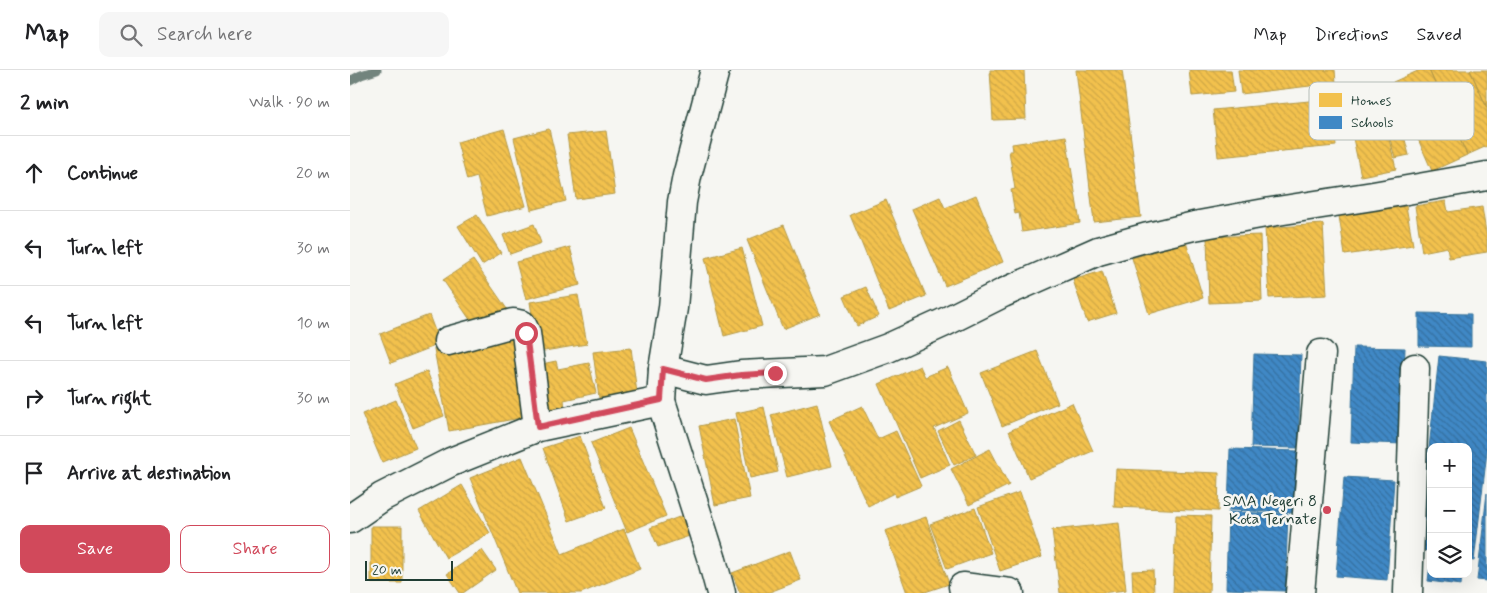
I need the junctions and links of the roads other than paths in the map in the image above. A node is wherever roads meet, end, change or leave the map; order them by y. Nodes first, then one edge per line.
1 (715, 70) edge
2 (1487, 176) edge
3 (448, 341) dead end
4 (1321, 354) dead end
5 (1415, 368) dead end
6 (663, 369) junction
7 (661, 400) junction
8 (538, 427) junction
9 (350, 519) edge
10 (963, 587) dead end
11 (721, 593) edge
12 (1010, 593) edge
13 (1300, 593) edge
14 (1408, 593) edge

1 - 6 street
2 - 6 street
3 - 8 street
4 - 13 street
5 - 14 street
6 - 7 street
7 - 8 street
7 - 11 street
8 - 9 street
10 - 12 street

